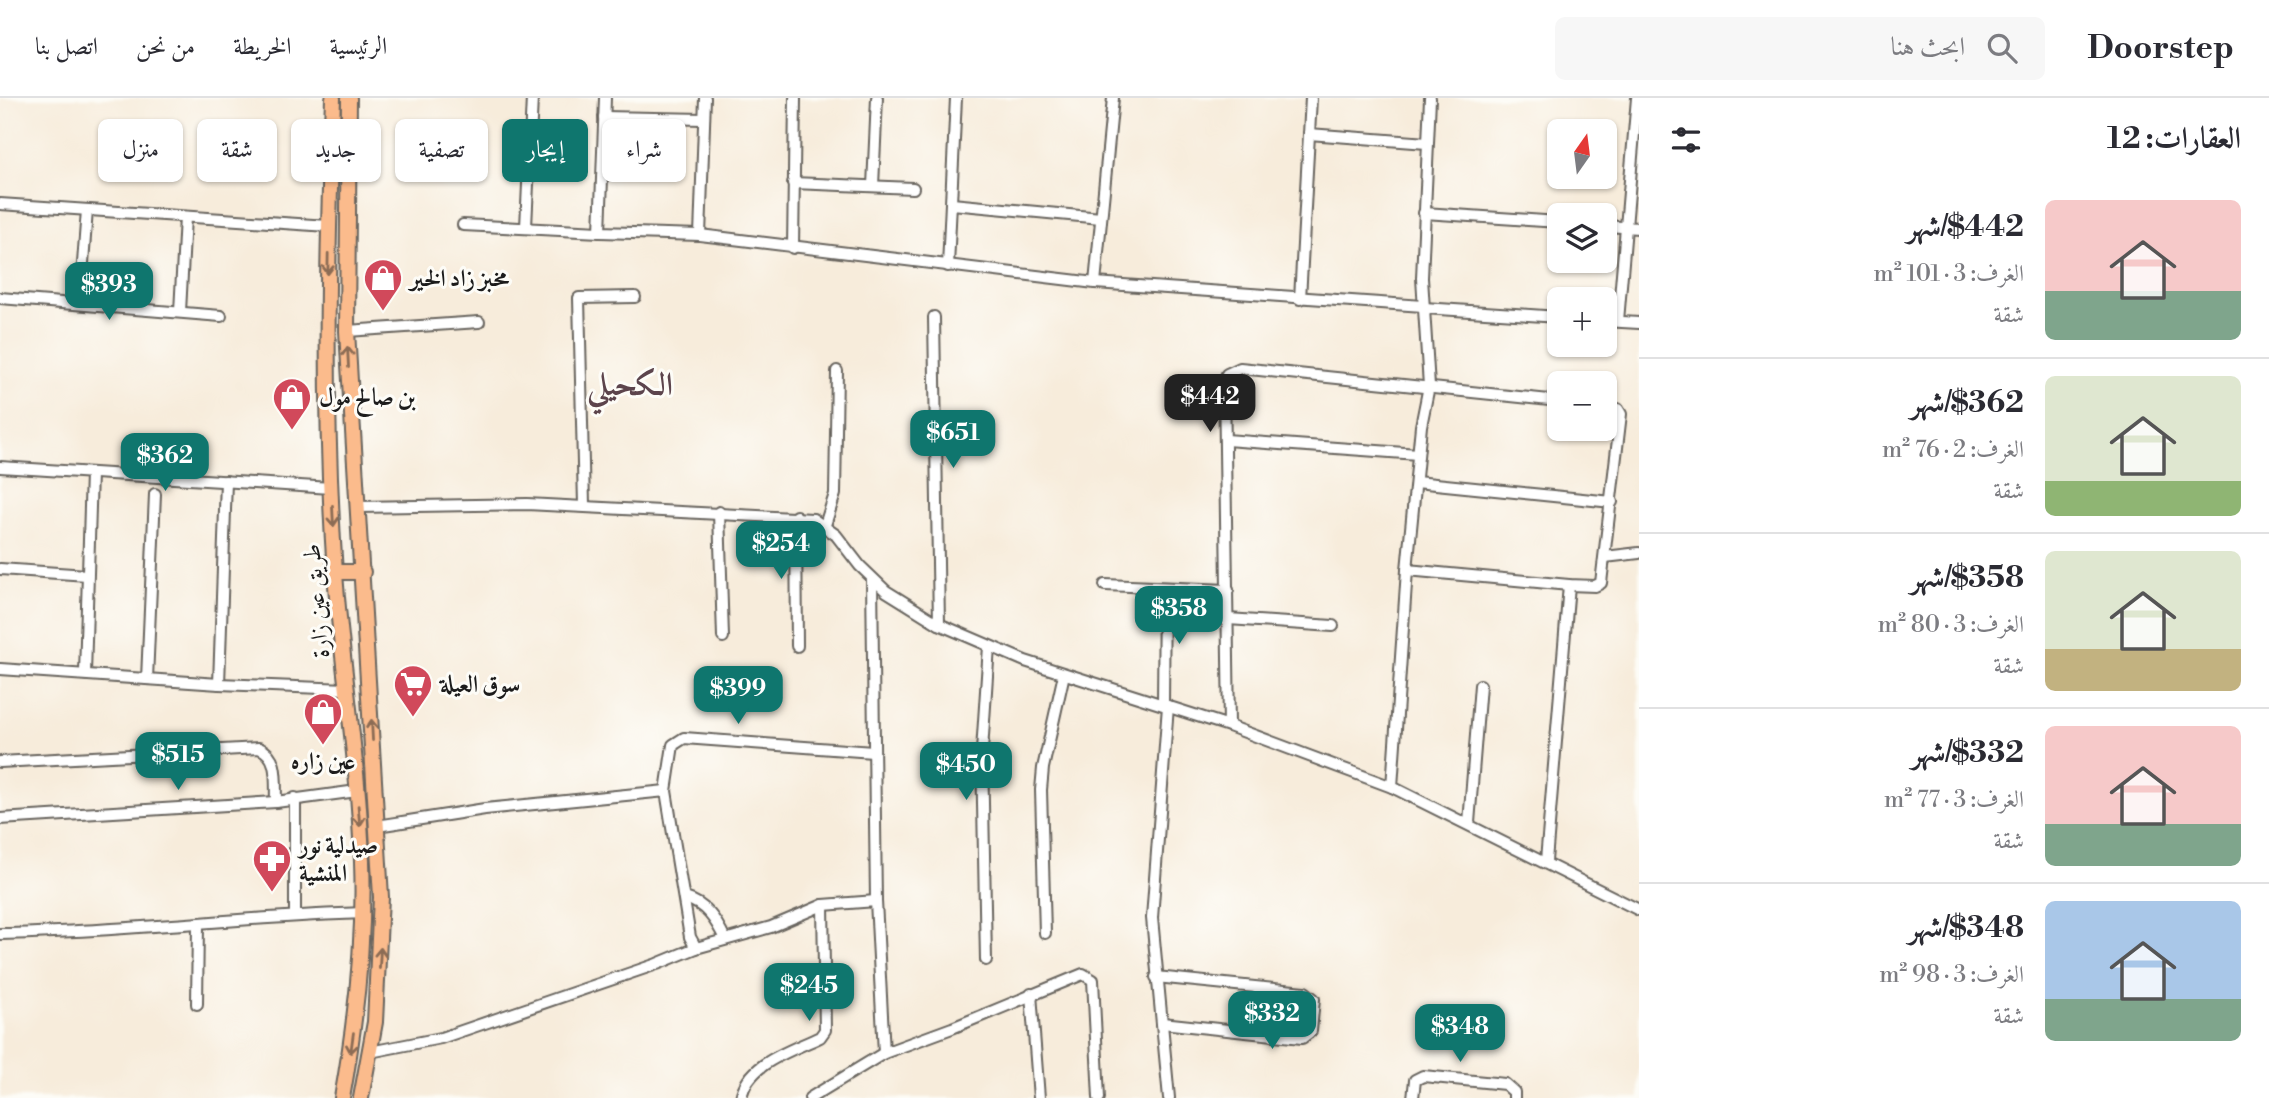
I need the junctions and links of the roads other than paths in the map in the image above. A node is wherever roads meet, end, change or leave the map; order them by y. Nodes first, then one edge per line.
1 (333, 98) edge
2 (349, 98) edge
3 (533, 98) edge
4 (605, 98) edge
5 (705, 98) edge
6 (795, 98) edge
7 (877, 98) edge
8 (956, 98) edge
9 (1112, 98) edge
10 (1311, 98) edge
11 (1430, 98) edge
12 (1637, 98) edge
13 (604, 117) junction
14 (704, 119) junction
15 (1309, 134) junction
16 (1427, 143) junction
17 (793, 183) junction
18 (873, 186) junction
19 (913, 188) dead end
20 (0, 204) edge
21 (952, 204) junction
22 (87, 210) junction
23 (1424, 213) junction
24 (185, 216) junction
25 (1101, 218) junction
26 (1547, 221) edge
27 (463, 225) dead end
28 (328, 226) junction
29 (526, 227) junction
30 (1617, 227) edge
31 (1626, 227) junction
32 (1639, 228) edge
33 (600, 232) junction
34 (700, 235) junction
35 (793, 248) junction
36 (948, 266) junction
37 (1095, 283) junction
38 (635, 297) dead end
39 (0, 298) edge
40 (1300, 299) junction
41 (80, 303) junction
42 (1424, 307) junction
43 (180, 312) junction
44 (221, 316) dead end
45 (1547, 316) edge
46 (934, 317) dead end
47 (1618, 321) joint
48 (479, 322) dead end
49 (1639, 323) edge
50 (347, 331) junction
51 (837, 371) dead end
52 (1429, 386) junction
53 (1547, 400) edge
54 (1617, 410) edge
55 (354, 432) junction
56 (329, 435) junction
57 (1226, 440) junction
58 (1418, 454) junction
59 (0, 467) edge
60 (91, 474) junction
61 (226, 481) junction
62 (1416, 482) junction
63 (331, 488) junction
64 (155, 494) dead end
65 (1612, 502) junction
66 (584, 505) junction
67 (359, 507) junction
68 (719, 512) junction
69 (796, 516) junction
70 (825, 525) junction
71 (1639, 554) edge
72 (1605, 556) junction
73 (0, 569) edge
74 (1407, 570) junction
75 (335, 572) junction
76 (363, 572) junction
77 (87, 575) junction
78 (872, 579) junction
79 (1105, 585) dead end
80 (1569, 585) junction
81 (1164, 588) junction
82 (1228, 590) junction
83 (1228, 619) junction
84 (940, 624) junction
85 (1333, 626) dead end
86 (723, 637) dead end
87 (797, 646) dead end
88 (989, 646) junction
89 (0, 669) edge
90 (86, 674) junction
91 (1064, 674) junction
92 (147, 678) junction
93 (219, 684) junction
94 (1480, 685) dead end
95 (347, 689) junction
96 (1165, 705) junction
97 (1229, 726) junction
98 (873, 752) junction
99 (0, 762) edge
100 (1392, 787) junction
101 (357, 791) junction
102 (666, 791) junction
103 (295, 798) junction
104 (276, 802) junction
105 (0, 819) edge
106 (1469, 823) junction
107 (377, 826) junction
108 (1546, 861) junction
109 (685, 898) junction
110 (876, 901) junction
111 (823, 905) junction
112 (1639, 910) edge
113 (363, 913) junction
114 (295, 915) junction
115 (198, 925) junction
116 (1045, 933) dead end
117 (0, 934) edge
118 (725, 939) junction
119 (696, 948) junction
120 (986, 960) dead end
121 (1156, 977) junction
122 (1031, 994) junction
123 (197, 1004) dead end
124 (1162, 1023) junction
125 (370, 1052) junction
126 (884, 1053) junction
127 (342, 1098) edge
128 (361, 1098) edge
129 (741, 1098) edge
130 (810, 1098) edge
131 (1039, 1098) edge
132 (1099, 1098) edge
133 (1170, 1098) edge
134 (1413, 1098) edge
135 (1514, 1098) edge

1 - 28 main road, طريق عين زارة
2 - 50 main road, طريق عين زارة
3 - 29 street
4 - 13 street
5 - 14 street
6 - 17 street
7 - 18 street
8 - 21 street
9 - 25 street
10 - 15 street
11 - 16 street
12 - 31 street
13 - 14 street
13 - 33 street
14 - 34 street
15 - 16 street
15 - 40 street
16 - 23 street
17 - 18 street
17 - 35 street
18 - 19 street
20 - 22 street
21 - 25 street
21 - 36 street
22 - 24 street
22 - 41 street
23 - 26 street
23 - 42 street
24 - 28 street
24 - 43 street
25 - 37 street
27 - 29 street
28 -> 56 main road, طريق عين زارة
29 - 33 street
30 - 31 street
31 - 32 street
31 - 47 street
33 - 34 street
34 - 35 street
35 - 36 street
36 - 37 street
37 - 40 street
38 - 66 street
39 - 41 street
40 - 42 street
41 - 43 street
42 - 45 street
42 - 52 street
43 - 44 street
46 - 84 street
47 - 49 street
48 - 50 street
55 -> 50 main road, طريق عين زارة
51 - 70 street
52 - 53 street
52 - 57 street
52 - 58 street
54 - 65 street
55 - 56 main road
55 - 67 main road, طريق عين زارة
56 - 63 main road, طريق عين زارة
57 - 58 street
57 - 82 street
58 - 62 street
59 - 60 street
60 - 61 street
60 - 77 street
61 - 63 street
61 - 93 street
62 - 65 street
62 - 74 street
63 -> 75 main road, طريق عين زارة
64 - 92 street
65 - 72 street
66 - 67 street
66 - 68 street
67 - 76 main road, طريق عين زارة
68 - 69 street
68 - 86 street
69 - 70 street
69 - 87 street
70 - 78 street
71 - 72 street
72 - 80 street
73 - 77 street
74 - 80 street
74 - 100 street
75 - 76 main road
75 - 95 main road, طريق عين زارة
107 -> 76 main road, طريق عين زارة
77 - 90 street
78 - 84 street
78 - 98 street
79 - 81 street
80 - 108 street
81 - 82 street
81 - 96 street
82 - 83 street
83 - 85 street
83 - 97 street
84 - 88 street
88 - 91 street
88 - 120 street
89 - 90 street
90 - 92 street
91 - 96 street
91 - 116 street
92 - 93 street
93 - 95 street
94 - 106 street
95 - 101 main road, طريق عين زارة
96 - 97 street
96 - 121 street
97 - 100 street
98 - 102 street
98 - 110 street
99 - 104 street
100 - 106 street
101 - 103 street
101 -> 113 main road, طريق عين زارة
102 - 107 street
102 - 109 street
103 - 104 street
103 - 114 street
104 - 105 street
106 - 108 street
125 -> 107 main road, طريق عين زارة
108 - 112 street
109 - 118 street
109 - 119 street
110 - 111 street
110 - 126 street
111 - 118 street
111 - 129 street
113 - 114 street
113 -> 127 main road, طريق عين زارة
114 - 115 street
115 - 117 street
115 - 123 street
118 - 119 street
119 - 125 street
121 - 124 street
121 - 124 street
122 - 126 street
122 - 131 street
122 - 132 street
124 - 133 street
125 - 128 main road, طريق عين زارة
126 - 130 street
134 - 135 street

